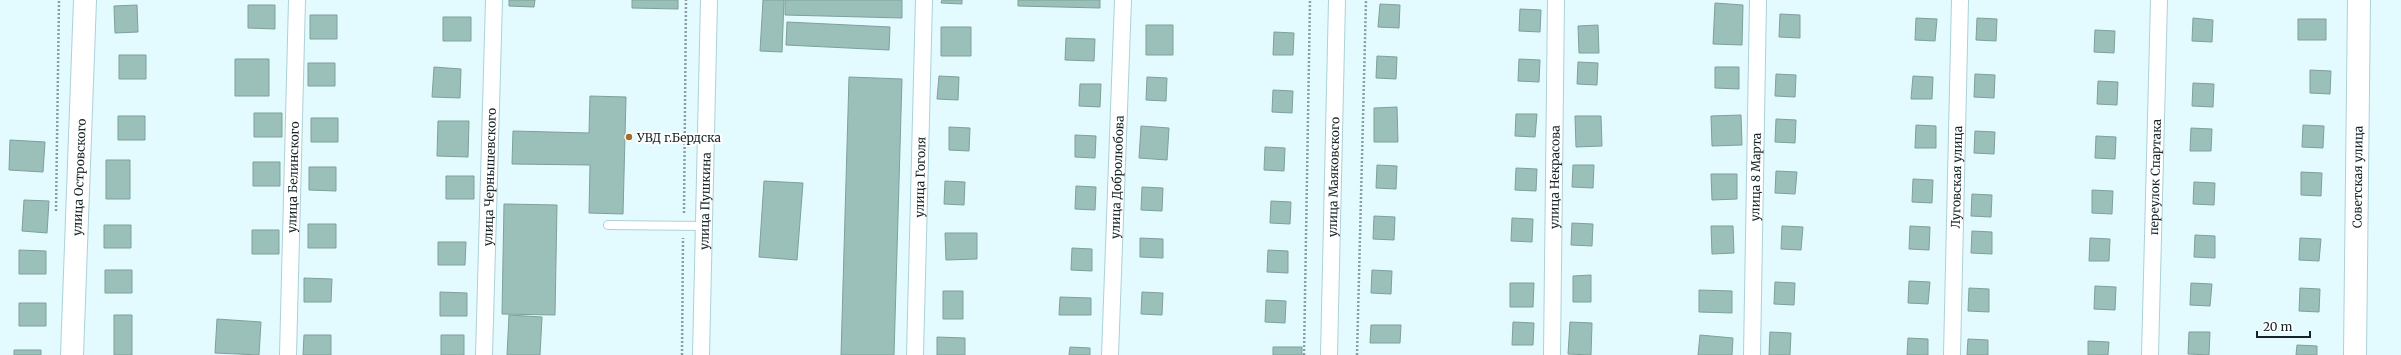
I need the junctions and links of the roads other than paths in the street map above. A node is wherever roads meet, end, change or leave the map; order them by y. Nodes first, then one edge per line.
1 (85, 0) edge
2 (296, 0) edge
3 (494, 0) edge
4 (709, 0) edge
5 (924, 0) edge
6 (1123, 0) edge
7 (1337, 0) edge
8 (1556, 0) edge
9 (1758, 0) edge
10 (1960, 0) edge
11 (2159, 0) edge
12 (2359, 0) edge
13 (608, 225) dead end
14 (704, 226) junction
15 (72, 355) edge
16 (288, 355) edge
17 (484, 355) edge
18 (701, 355) edge
19 (915, 355) edge
20 (1110, 355) edge
21 (1329, 355) edge
22 (1552, 355) edge
23 (1752, 355) edge
24 (1952, 355) edge
25 (2150, 355) edge
26 (2355, 355) edge

1 - 15 street, улица Островского
2 - 16 street, улица Белинского
3 - 17 street, улица Чернышевского
4 - 14 street, улица Пушкина
5 - 19 street, улица Гоголя
6 - 20 street, улица Добролюбова
7 - 21 street, улица Маяковского
8 - 22 street, улица Некрасова
9 - 23 street, улица 8 Марта
10 - 24 street, Луговская улица
11 - 25 street, переулок Спартака
12 - 26 street, Советская улица
13 - 14 lane
14 - 18 street, улица Пушкина

